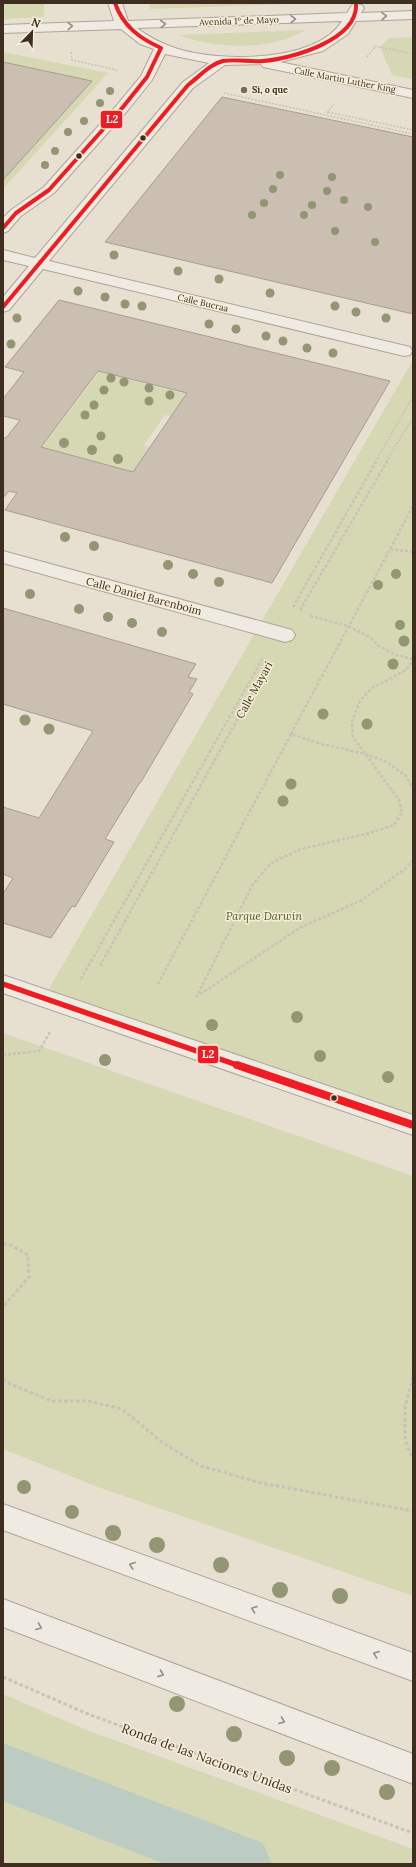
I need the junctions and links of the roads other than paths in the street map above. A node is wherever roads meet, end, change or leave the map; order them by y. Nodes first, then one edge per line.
1 (115, 3) edge
2 (356, 3) edge
3 (413, 15) edge
4 (354, 17) junction
5 (124, 25) junction
6 (3, 29) edge
7 (161, 48) junction
8 (221, 61) junction
9 (253, 61) junction
10 (413, 94) edge
11 (3, 228) edge
12 (3, 255) edge
13 (39, 264) junction
14 (3, 307) edge
15 (404, 351) dead end
16 (3, 557) edge
17 (281, 634) road end
18 (3, 984) edge
19 (413, 1125) edge
20 (3, 1517) edge
21 (3, 1613) edge
22 (413, 1667) edge
23 (413, 1769) edge

1 - 5 street
2 - 4 street
4 -> 3 street, Avenida 1º de Mayo
5 -> 4 street, Avenida 1º de Mayo
4 - 9 street
6 -> 5 street, Avenida 1º de Mayo
5 - 7 street
7 - 8 street
7 - 11 street
8 - 9 street
8 - 13 street
9 - 10 street, Calle Martin Luther King
12 - 13 street, Calle Bucraa
13 - 14 street
13 - 15 street, Calle Bucraa
16 - 17 street, Calle Daniel Barenboim
18 - 19 street
22 -> 20 street
21 -> 23 street

